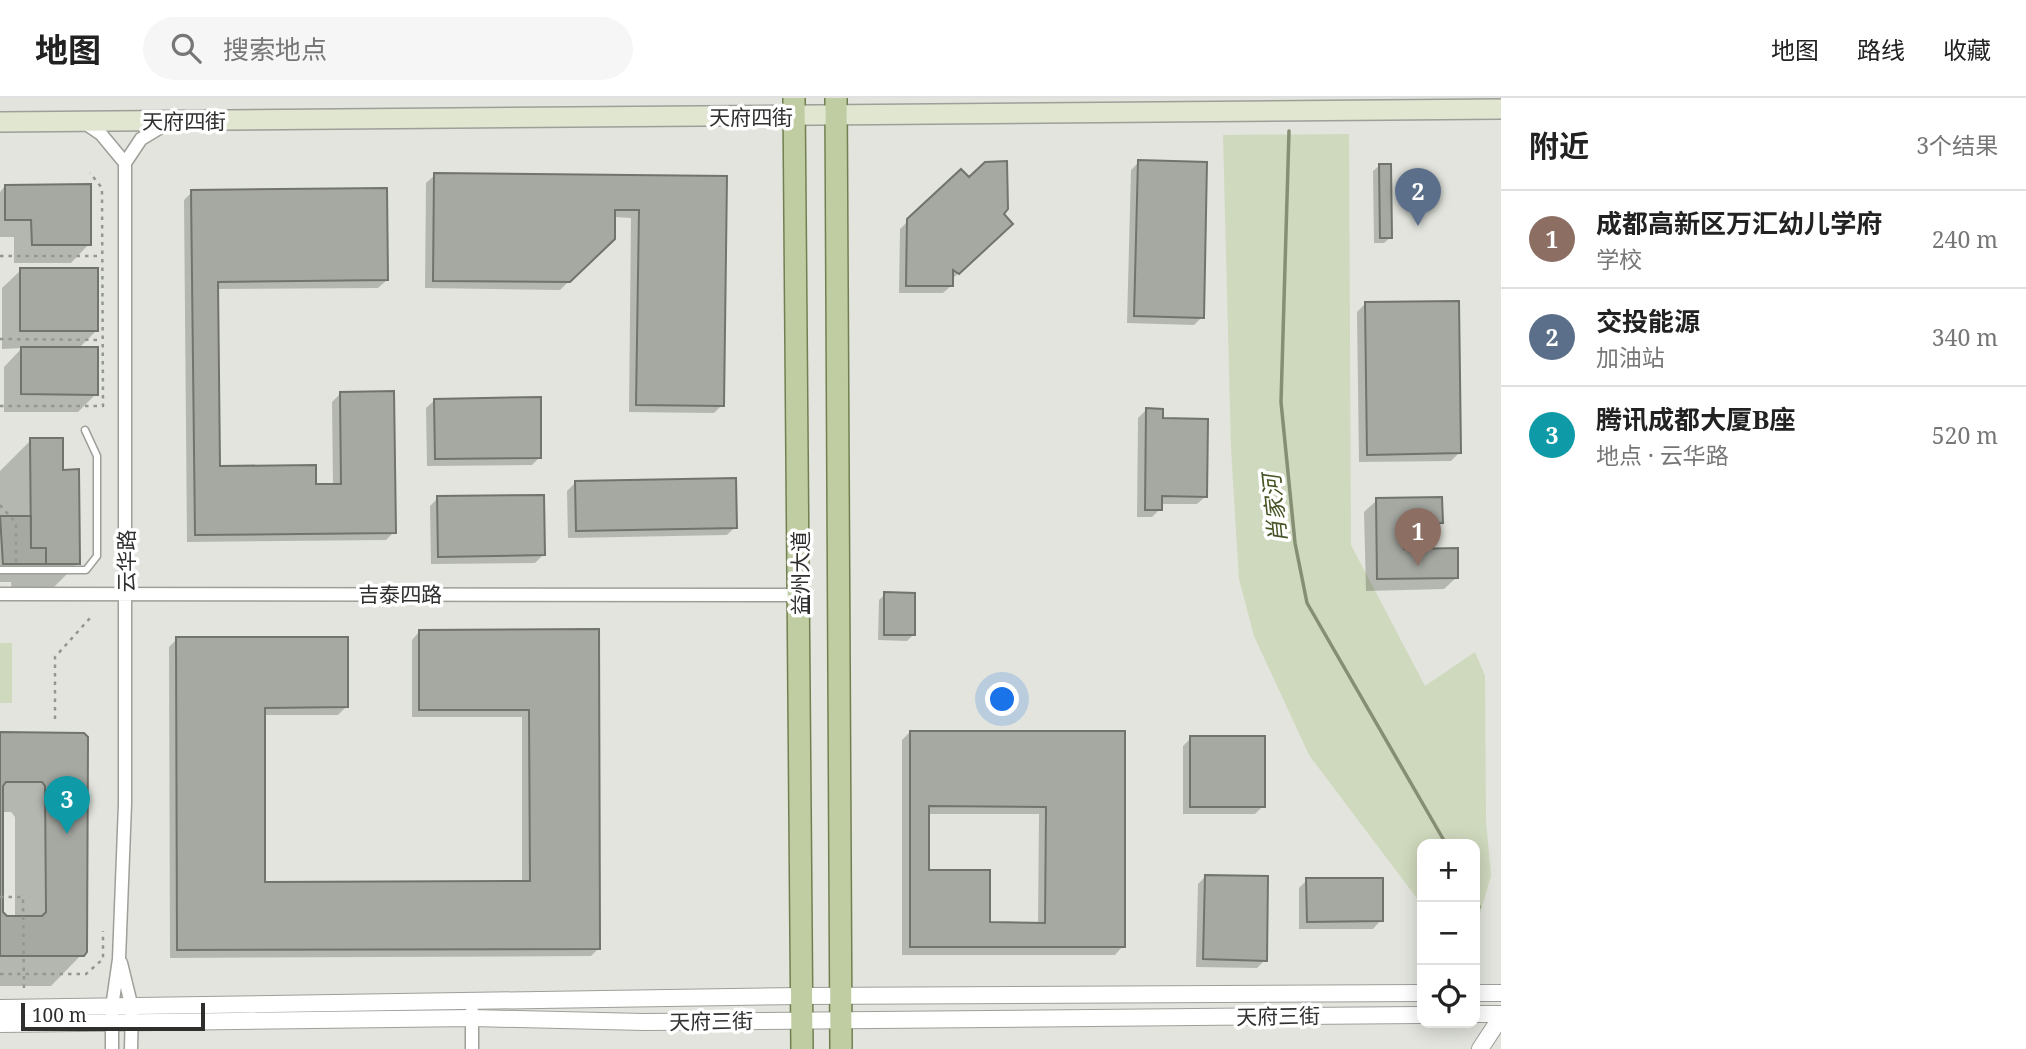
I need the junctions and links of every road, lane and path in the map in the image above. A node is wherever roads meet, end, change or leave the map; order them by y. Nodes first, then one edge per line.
1 (795, 107) edge
2 (836, 107) edge
3 (1501, 109) edge
4 (82, 121) junction
5 (172, 121) junction
6 (0, 122) edge
7 (125, 163) junction
8 (90, 173) dead end
9 (0, 256) edge
10 (102, 256) junction
11 (0, 339) edge
12 (103, 340) junction
13 (0, 406) edge
14 (85, 430) dead end
15 (0, 505) edge
16 (0, 570) edge
17 (16, 570) junction
18 (0, 594) edge
19 (126, 594) junction
20 (800, 595) junction
21 (91, 617) dead end
22 (55, 719) dead end
23 (0, 897) edge
24 (103, 931) dead end
25 (119, 959) junction
26 (0, 974) edge
27 (23, 974) junction
28 (1417, 993) edge
29 (1480, 993) edge
30 (1501, 993) edge
31 (801, 996) junction
32 (841, 996) junction
33 (24, 998) dead end
34 (0, 1008) edge
35 (472, 1010) junction
36 (1480, 1014) edge
37 (112, 1015) junction
38 (1417, 1015) edge
39 (131, 1016) junction
40 (1501, 1016) edge
41 (841, 1020) junction
42 (802, 1021) junction
43 (0, 1024) edge
44 (112, 1049) edge
45 (131, 1049) edge
46 (472, 1049) edge
47 (802, 1049) edge
48 (841, 1049) edge
49 (1480, 1049) edge

1 - 2 main road, 天府四街
1 - 5 main road, 天府四街
1 - 20 main road, 益州大道
2 - 3 main road, 天府四街
2 - 32 main road, 益州大道
4 - 5 main road, 天府四街
4 - 6 main road, 天府四街
4 - 7 street
5 - 7 street
7 - 19 street, 云华路
8 - 10 path
9 - 10 path
10 - 12 path
11 - 12 path
12 - 13 path
14 - 17 lane
15 - 17 path
16 - 17 lane
18 - 19 street, 吉泰四路
19 - 20 street, 吉泰四路
19 - 25 street, 云华路
20 - 31 main road, 益州大道
21 - 22 path
23 - 27 path
24 - 27 path
25 - 37 street, 云华路
25 - 39 street, 云华路
26 - 27 path
27 - 33 path
28 - 32 street, 天府三街
29 - 30 street
31 - 32 street, 天府三街
31 - 35 street, 天府三街
31 - 42 main road, 益州大道
32 - 41 main road, 益州大道
34 - 37 street, 天府三街
35 - 39 street, 天府三街
35 - 42 street, 天府三街
35 - 46 street
36 - 40 street
37 - 39 street, 天府三街
37 - 43 street, 天府三街
37 - 44 street, 云华路
38 - 41 street, 天府三街
39 - 45 street, 云华路
40 - 49 street
41 - 42 street, 天府三街
41 - 48 main road, 益州大道
42 - 47 main road, 益州大道

